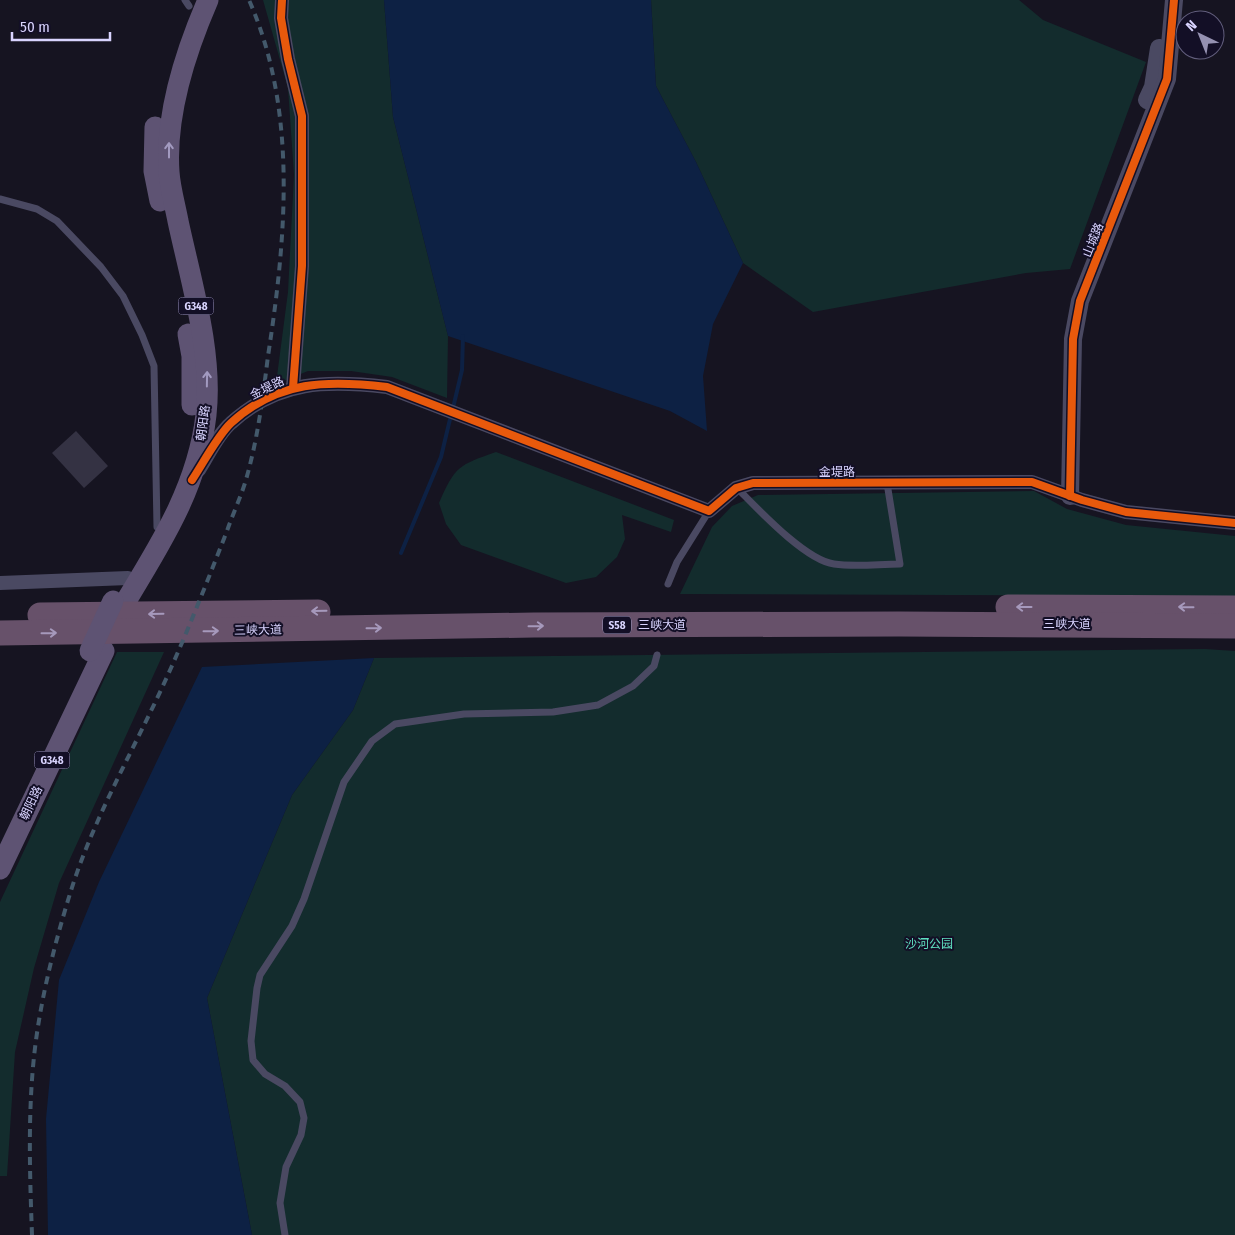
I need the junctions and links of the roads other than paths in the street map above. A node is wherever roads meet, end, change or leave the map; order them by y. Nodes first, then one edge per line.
1 (282, 0) edge
2 (1162, 0) edge
3 (1174, 0) edge
4 (193, 2) edge
5 (0, 199) edge
6 (293, 388) junction
7 (192, 480) junction
8 (887, 483) junction
9 (736, 488) junction
10 (1064, 493) junction
11 (709, 511) junction
12 (1235, 523) edge
13 (157, 526) junction
14 (128, 578) junction
15 (0, 583) edge
16 (668, 584) dead end
17 (119, 601) junction
18 (1235, 608) edge
19 (0, 616) edge
20 (1235, 626) edge
21 (0, 634) edge
22 (97, 651) junction
23 (658, 654) dead end
24 (0, 840) edge
25 (0, 869) edge
26 (285, 1235) edge

1 - 6 street
2 - 10 street, 山城路
3 - 10 street, 山城路
7 -> 4 main road, 朝阳路 / G348
4 - 13 main road, 朝阳路 / G348
5 - 13 lane
6 - 7 street, 金堤路
6 - 11 street, 金堤路
7 - 17 main road, 朝阳路 / G348
8 - 9 street, 金堤路
8 - 9 lane
8 - 10 street, 金堤路
9 - 11 street
10 - 12 street, 金堤路
11 - 16 lane
13 - 14 main road, 朝阳路 / G348
14 - 15 street
14 - 17 main road, 朝阳路 / G348
17 - 22 main road, 朝阳路 / G348
18 -> 19 highway, 三峡大道 / S58
21 -> 20 highway, 三峡大道 / S58
22 - 24 main road, 朝阳路 / G348
22 - 25 main road, 朝阳路 / G348
23 - 26 lane

